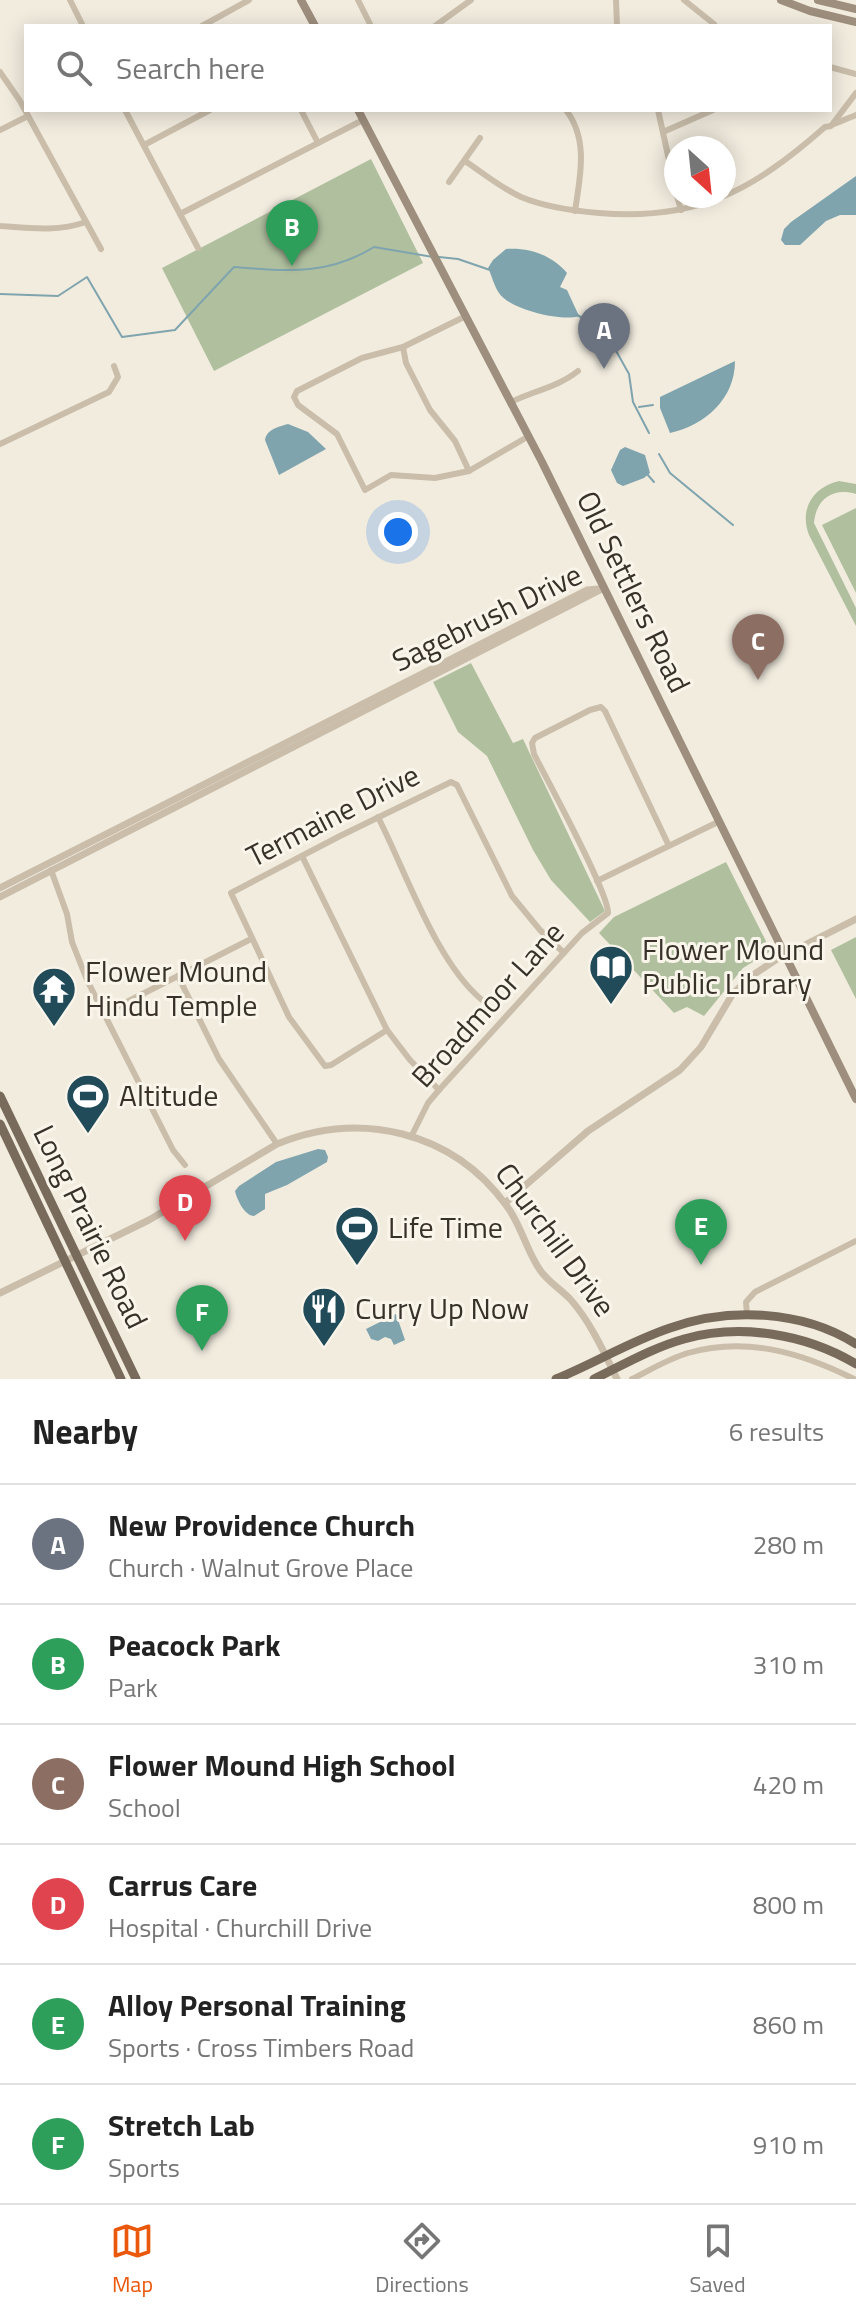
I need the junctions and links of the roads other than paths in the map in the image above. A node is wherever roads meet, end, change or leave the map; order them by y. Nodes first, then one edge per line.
1 (70, 0) edge
2 (301, 0) edge
3 (358, 0) edge
4 (471, 0) edge
5 (616, 0) edge
6 (684, 0) edge
7 (781, 0) edge
8 (818, 0) edge
9 (250, 1) edge
10 (856, 9) edge
11 (856, 22) edge
12 (82, 24) edge
13 (206, 24) edge
14 (314, 24) edge
15 (370, 24) edge
16 (438, 24) edge
17 (617, 24) edge
18 (714, 24) edge
19 (832, 68) edge
20 (0, 72) edge
21 (856, 74) edge
22 (856, 93) edge
23 (24, 110) edge
24 (25, 112) edge
25 (126, 112) edge
26 (206, 112) edge
27 (302, 112) edge
28 (359, 112) edge
29 (567, 112) edge
30 (658, 112) edge
31 (708, 112) edge
32 (856, 115) edge
33 (28, 116) junction
34 (363, 120) junction
35 (831, 126) junction
36 (0, 130) edge
37 (663, 132) junction
38 (664, 137) edge
39 (480, 138) dead end
40 (318, 143) junction
41 (144, 145) junction
42 (465, 161) junction
43 (449, 182) dead end
44 (681, 210) joint
45 (575, 211) junction
46 (180, 214) junction
47 (86, 222) junction
48 (0, 226) edge
49 (198, 248) dead end
50 (101, 249) dead end
51 (466, 316) junction
52 (403, 347) junction
53 (114, 366) dead end
54 (578, 371) dead end
55 (511, 402) junction
56 (529, 436) junction
57 (0, 444) edge
58 (469, 471) junction
59 (604, 588) junction
60 (378, 817) junction
61 (720, 821) junction
62 (669, 846) junction
63 (302, 856) junction
64 (49, 867) junction
65 (597, 881) junction
66 (0, 892) edge
67 (856, 919) edge
68 (251, 939) junction
69 (564, 953) junction
70 (786, 954) junction
71 (178, 976) junction
72 (482, 1000) dead end
73 (103, 1014) junction
74 (387, 1030) junction
75 (439, 1090) junction
76 (0, 1096) edge
77 (856, 1099) edge
78 (0, 1124) edge
79 (412, 1135) junction
80 (277, 1144) junction
81 (185, 1165) dead end
82 (505, 1203) junction
83 (856, 1241) edge
84 (77, 1255) junction
85 (66, 1260) junction
86 (0, 1293) edge
87 (747, 1315) junction
88 (856, 1344) edge
89 (109, 1351) junction
90 (606, 1357) junction
91 (855, 1362) edge
92 (615, 1375) edge
93 (135, 1377) edge
94 (121, 1379) edge
95 (556, 1379) edge
96 (594, 1379) edge
97 (632, 1379) edge
98 (854, 1379) edge

1 - 12 street
2 - 14 main road
3 - 15 street
4 - 16 street
5 - 17 street
6 - 18 street
7 - 11 main road
8 - 10 main road
9 - 13 street
19 - 21 street
20 - 23 street
22 - 35 street
24 - 33 street
25 - 41 street
26 - 41 street
27 - 40 street
28 - 34 main road, Old Settlers Road
29 - 45 street
30 - 37 street
31 - 37 street
32 - 35 street
33 - 36 street
33 - 47 street
34 - 40 street
34 - 51 main road, Old Settlers Road
35 - 44 street
37 - 38 street
39 - 42 street
40 - 46 street
41 - 46 street
42 - 43 street
42 - 45 street
44 - 45 street
46 - 49 street
47 - 48 street
47 - 50 street
51 - 52 street
51 - 55 main road, Old Settlers Road
52 - 58 street
52 - 58 street
53 - 57 street
54 - 55 street
55 - 56 main road, Old Settlers Road
56 - 58 street
56 - 59 main road, Old Settlers Road
59 - 61 main road, Old Settlers Road
59 - 64 street, Sagebrush Drive
60 - 63 street, Termaine Drive
60 - 69 street, Termaine Drive
60 - 72 street
61 - 62 street
61 - 70 main road, Old Settlers Road
62 - 65 street
62 - 65 street
63 - 68 street, Termaine Drive
63 - 74 street
64 - 66 street, Sagebrush Drive
64 - 66 street, Sagebrush Drive
64 - 73 street
65 - 69 street, Broadmoor Lane
67 - 70 street
68 - 71 street
68 - 74 street
69 - 75 street, Broadmoor Lane
70 - 77 main road, Old Settlers Road
70 - 82 street
71 - 73 street
71 - 80 street
73 - 81 street
74 - 75 street
75 - 79 street, Broadmoor Lane
76 - 84 main road, Long Prairie Road
78 - 85 main road, Long Prairie Road
79 - 80 street, Churchill Drive
79 - 82 street, Churchill Drive
80 - 84 street, Churchill Drive
82 - 90 street, Churchill Drive
83 - 87 street
84 - 85 street, Churchill Drive
84 - 93 main road, Long Prairie Road
85 - 86 street, Churchill Drive
85 - 89 main road, Long Prairie Road
87 - 88 main road
87 - 90 main road
89 - 93 main road
89 - 94 main road, Long Prairie Road
90 - 92 street, Churchill Drive
90 - 95 main road
91 - 92 main road
92 - 96 main road
97 - 98 street

